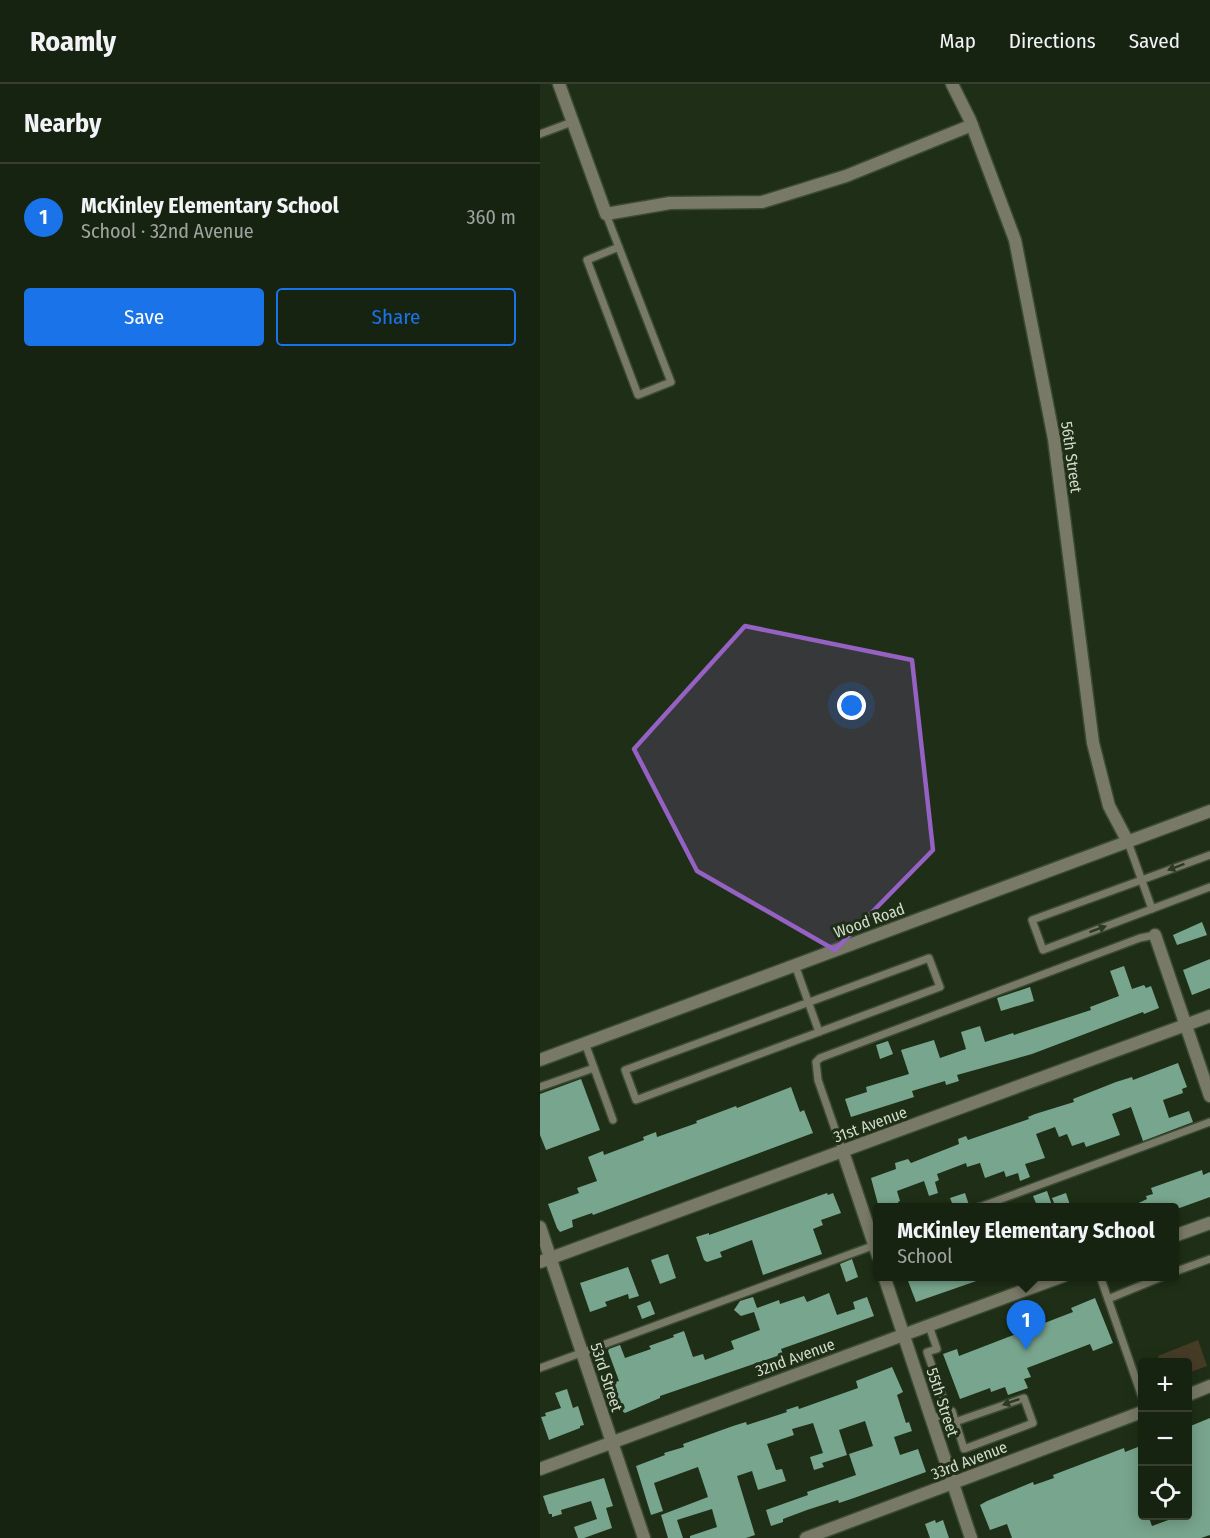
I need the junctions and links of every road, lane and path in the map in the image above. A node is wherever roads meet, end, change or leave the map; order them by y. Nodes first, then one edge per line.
1 (559, 84) edge
2 (952, 84) edge
3 (572, 122) junction
4 (972, 125) junction
5 (540, 134) edge
6 (606, 214) junction
7 (619, 247) junction
8 (1210, 811) edge
9 (1128, 842) junction
10 (1210, 855) edge
11 (1142, 880) junction
12 (1210, 887) edge
13 (1152, 909) junction
14 (1155, 935) joint
15 (795, 965) junction
16 (809, 1003) junction
17 (1210, 1016) edge
18 (1186, 1025) junction
19 (819, 1032) junction
20 (585, 1043) junction
21 (540, 1060) edge
22 (594, 1068) junction
23 (540, 1087) edge
24 (1210, 1096) edge
25 (613, 1120) dead end
26 (1210, 1122) edge
27 (843, 1152) junction
28 (991, 1203) edge
29 (1210, 1222) edge
30 (540, 1227) edge
31 (1179, 1234) edge
32 (873, 1240) edge
33 (873, 1250) edge
34 (1210, 1259) edge
35 (545, 1260) edge
36 (1179, 1270) edge
37 (886, 1281) edge
38 (1050, 1281) edge
39 (1102, 1281) edge
40 (1152, 1281) edge
41 (1107, 1299) junction
42 (928, 1326) junction
43 (903, 1335) junction
44 (581, 1353) junction
45 (540, 1368) edge
46 (1138, 1383) edge
47 (1210, 1386) edge
48 (1192, 1393) edge
49 (948, 1413) junction
50 (1138, 1414) edge
51 (931, 1419) junction
52 (955, 1422) junction
53 (611, 1442) junction
54 (540, 1469) edge
55 (953, 1484) junction
56 (644, 1538) edge
57 (806, 1538) edge
58 (971, 1538) edge

1 - 3 street
2 - 4 street, 56th Street
3 - 5 lane
3 - 6 street
4 - 6 street
4 - 9 street, 56th Street
6 - 7 lane
7 - 7 lane
8 - 9 street, Wood Road
9 - 11 lane
9 - 15 street, Wood Road
10 -> 11 lane
11 - 13 lane
11 -> 13 lane
12 - 13 lane
14 - 18 street
14 - 27 lane
15 - 16 lane
15 - 20 street, Wood Road
16 - 19 lane
16 - 19 lane
16 - 19 lane
17 - 18 street, 31st Avenue
18 - 24 street
18 - 27 street, 31st Avenue
20 - 21 street, Wood Road
20 - 22 lane
22 - 23 lane
22 - 25 lane
26 - 28 lane
27 - 32 street
27 - 35 street, 31st Avenue
29 - 31 street
30 - 35 street, 53rd Street
33 - 44 lane
34 - 36 lane
35 - 44 street, 53rd Street
37 - 43 street, 55th Street
38 - 42 street, 32nd Avenue
39 - 41 lane
40 - 41 lane
41 - 46 lane
42 - 43 street, 32nd Avenue
42 - 49 lane
43 - 51 street, 55th Street
43 - 53 street, 32nd Avenue
44 - 45 lane
44 - 53 street, 53rd Street
47 - 48 street
49 - 51 lane
49 - 52 lane
50 - 55 street, 33rd Avenue
51 - 55 street, 55th Street
52 -> 52 lane
53 - 54 street, 32nd Avenue
53 - 56 street, 53rd Street
55 - 57 street, 33rd Avenue
55 - 58 street, 55th Street

